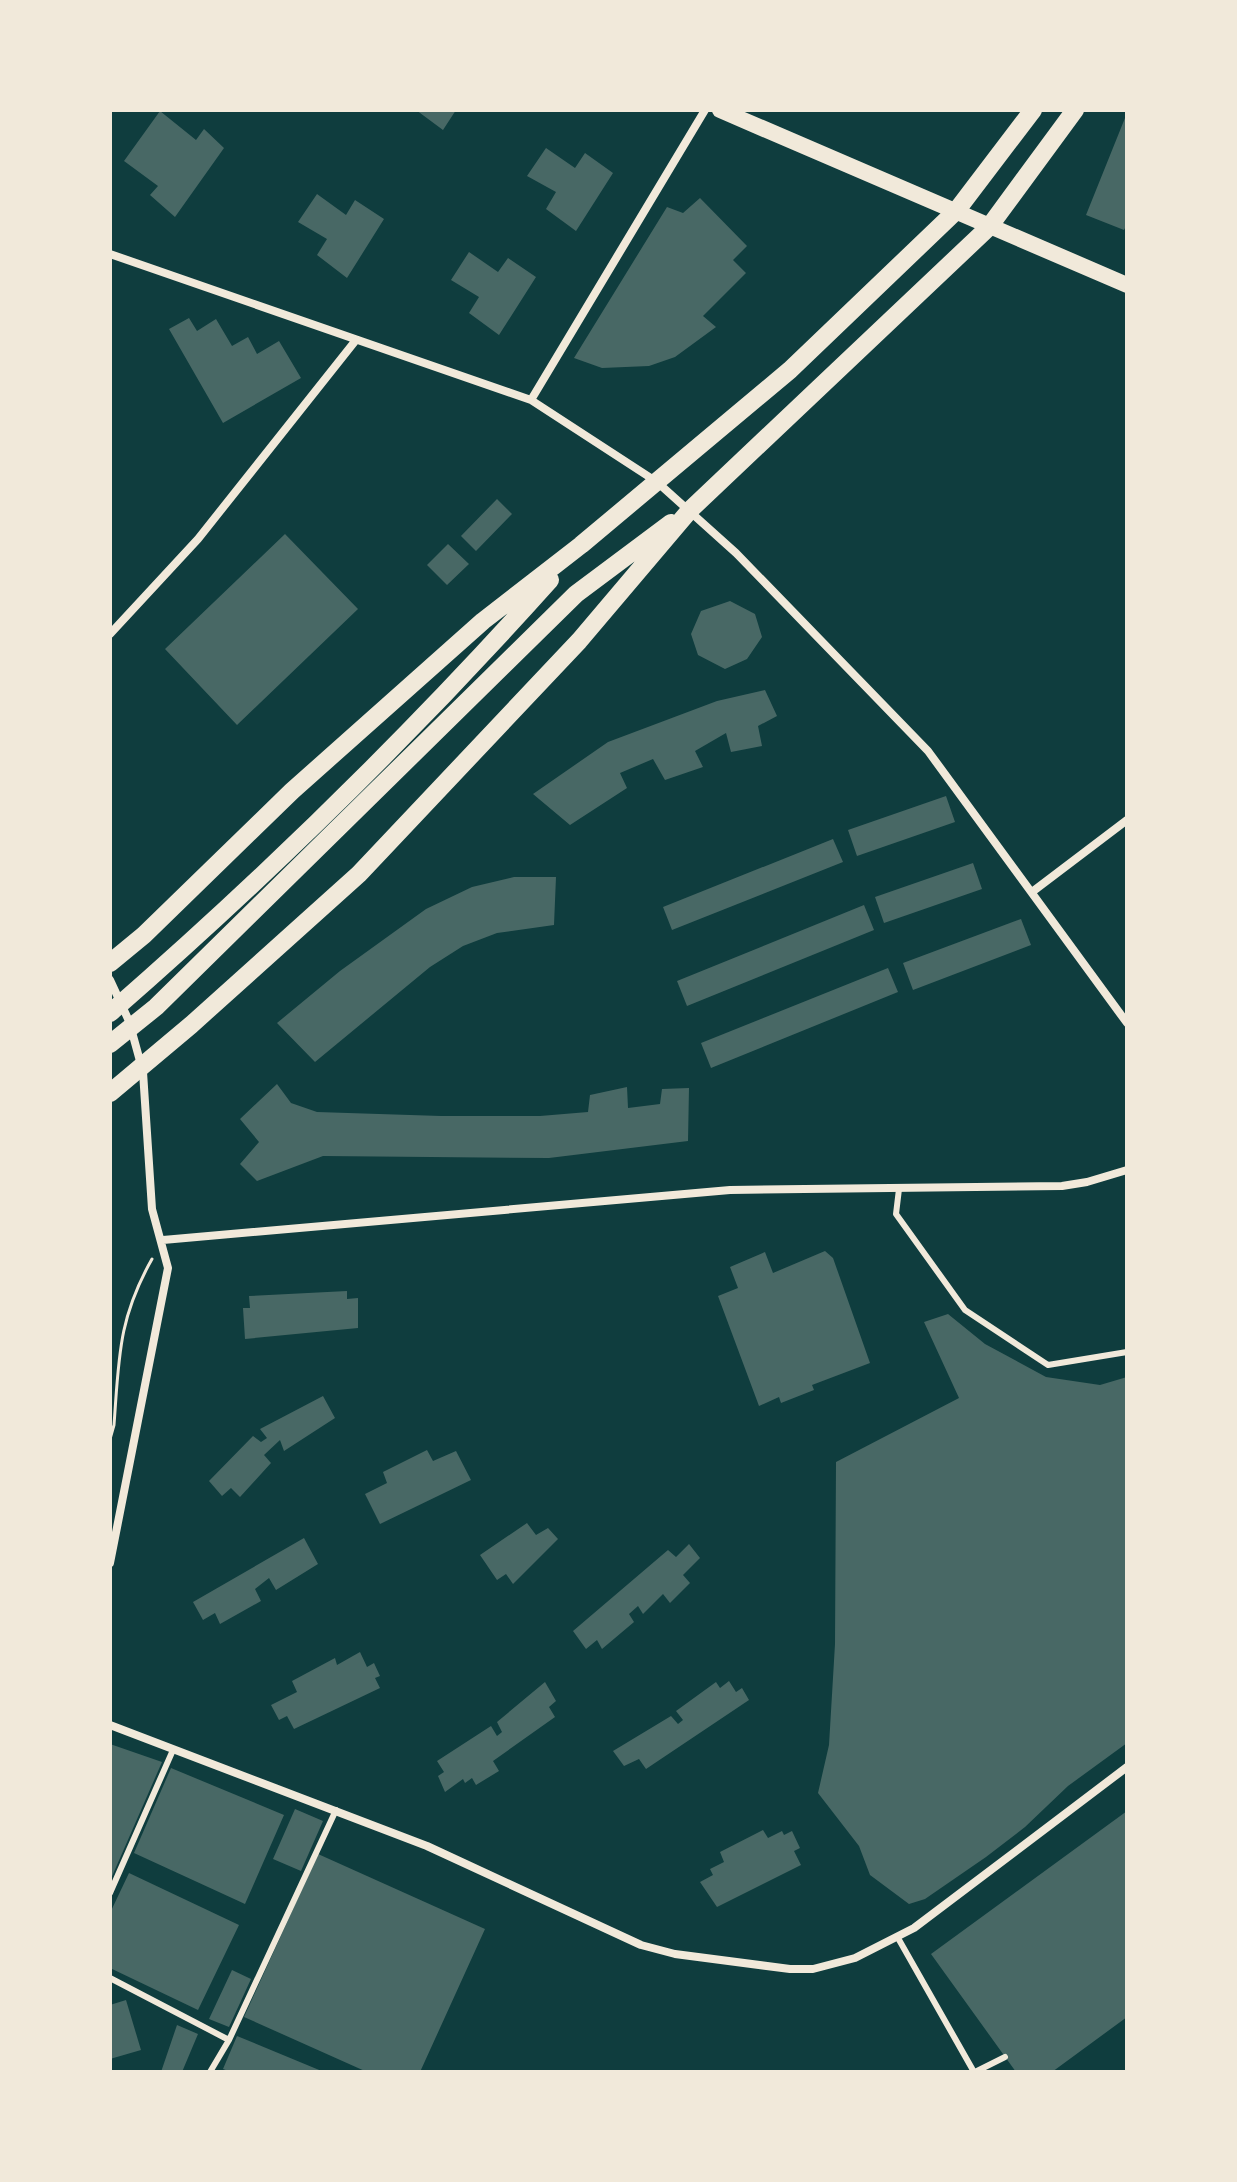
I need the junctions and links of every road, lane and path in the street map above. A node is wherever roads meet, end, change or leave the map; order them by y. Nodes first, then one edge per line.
1 (705, 110) edge
2 (720, 110) edge
3 (1033, 110) edge
4 (1075, 110) edge
5 (957, 210) junction
6 (989, 227) junction
7 (110, 254) edge
8 (1127, 285) edge
9 (356, 340) junction
10 (531, 400) junction
11 (657, 482) junction
12 (690, 510) junction
13 (581, 545) junction
14 (110, 634) edge
15 (1127, 820) edge
16 (1032, 892) junction
17 (110, 963) edge
18 (110, 980) edge
19 (110, 1013) edge
20 (1127, 1023) edge
21 (110, 1044) edge
22 (110, 1093) edge
23 (1127, 1170) edge
24 (899, 1189) junction
25 (163, 1240) junction
26 (1127, 1352) edge
27 (110, 1439) edge
28 (110, 1563) edge
29 (110, 1725) edge
30 (173, 1750) junction
31 (1127, 1767) edge
32 (336, 1810) junction
33 (110, 1893) edge
34 (898, 1938) junction
35 (110, 1978) edge
36 (229, 2040) junction
37 (1005, 2057) dead end
38 (210, 2072) edge
39 (974, 2072) edge

1 - 10 street
2 - 5 main road
3 - 5 main road
4 - 6 main road
5 - 6 main road
5 - 11 main road
6 - 8 main road
6 - 12 main road
7 - 9 street
9 - 10 street
9 - 14 street
10 - 11 street
11 - 12 street
11 - 13 main road
12 - 16 street
12 - 21 main road
12 - 22 main road
13 - 17 main road
13 - 19 main road
15 - 16 street
16 - 20 street
18 - 25 street
23 - 24 street
24 - 25 street
24 - 26 lane
25 - 27 path
25 - 28 street
29 - 30 street
30 - 32 street
30 - 33 lane
31 - 34 street
32 - 34 street
32 - 36 lane
34 - 39 lane
35 - 36 lane
36 - 38 lane
37 - 39 lane

